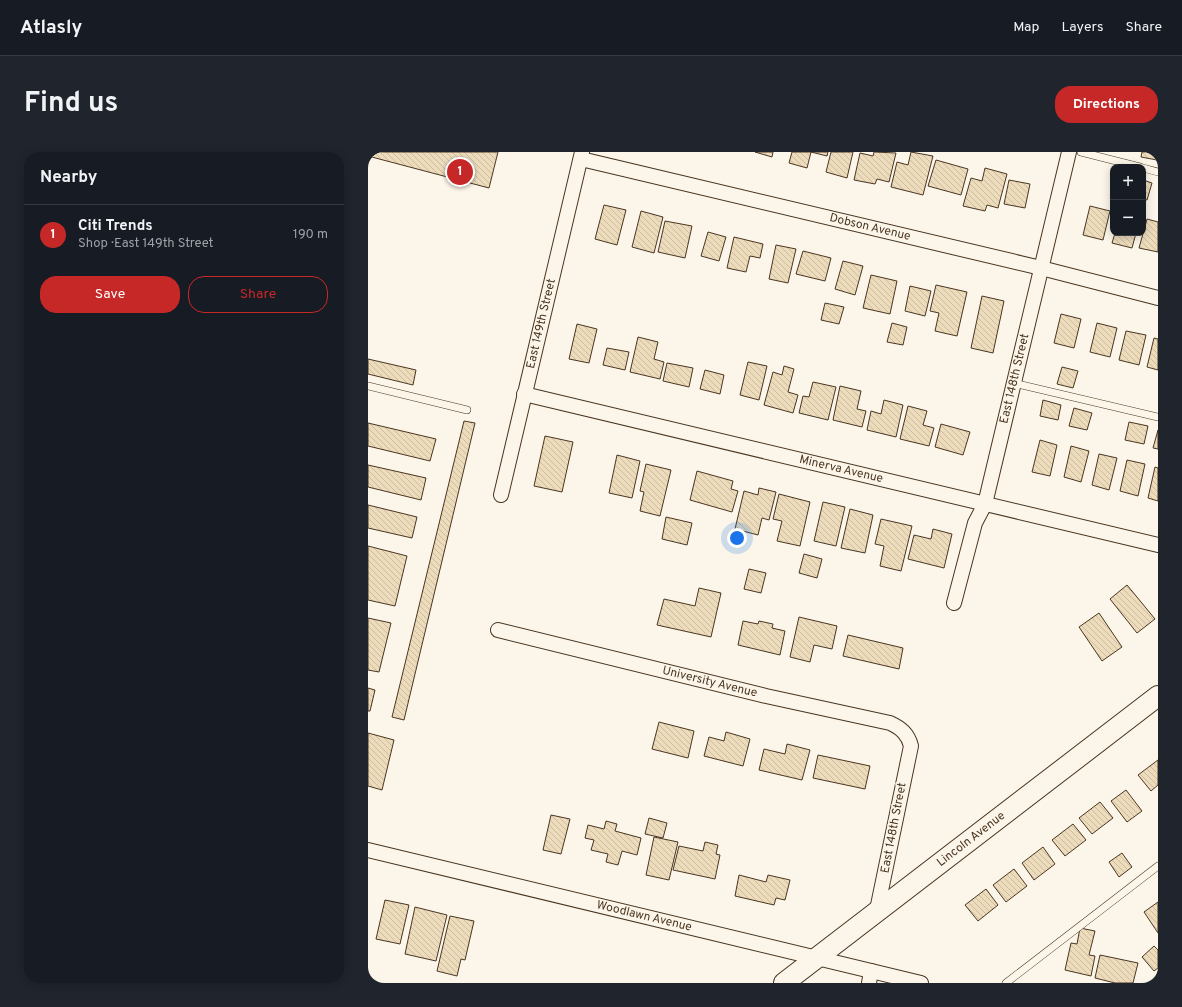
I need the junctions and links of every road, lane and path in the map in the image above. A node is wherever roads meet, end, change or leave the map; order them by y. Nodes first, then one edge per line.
1 (1069, 152) edge
2 (1081, 152) edge
3 (582, 156) edge
4 (1128, 164) edge
5 (1146, 169) edge
6 (1158, 172) edge
7 (1041, 268) junction
8 (1158, 298) edge
9 (1013, 383) junction
10 (368, 386) edge
11 (524, 394) junction
12 (467, 410) dead end
13 (1158, 417) edge
14 (501, 495) dead end
15 (985, 504) junction
16 (1158, 545) edge
17 (954, 602) dead end
18 (498, 630) dead end
19 (1158, 696) edge
20 (911, 746) joint
21 (368, 850) edge
22 (1158, 866) edge
23 (877, 910) junction
24 (815, 958) junction
25 (870, 977) edge
26 (784, 983) edge
27 (921, 983) edge
28 (1006, 983) edge

1 - 7 street, East 148th Street
2 - 4 lane
3 - 7 street, Dobson Avenue
3 - 11 street, East 149th Street
5 - 6 lane
7 - 8 street, Dobson Avenue
7 - 9 street, East 148th Street
9 - 13 lane
9 - 15 street, East 148th Street
10 - 12 lane
11 - 14 street, East 149th Street
11 - 15 street, Minerva Avenue
15 - 16 street, Minerva Avenue
15 - 17 street, East 148th Street
18 - 20 street, University Avenue
19 - 23 street, Lincoln Avenue
20 - 23 street, East 148th Street
21 - 24 street, Woodlawn Avenue
22 - 28 lane
23 - 24 street, Lincoln Avenue
24 - 25 street, Woodlawn Avenue
24 - 26 street, Lincoln Avenue
25 - 27 street, Woodlawn Avenue

